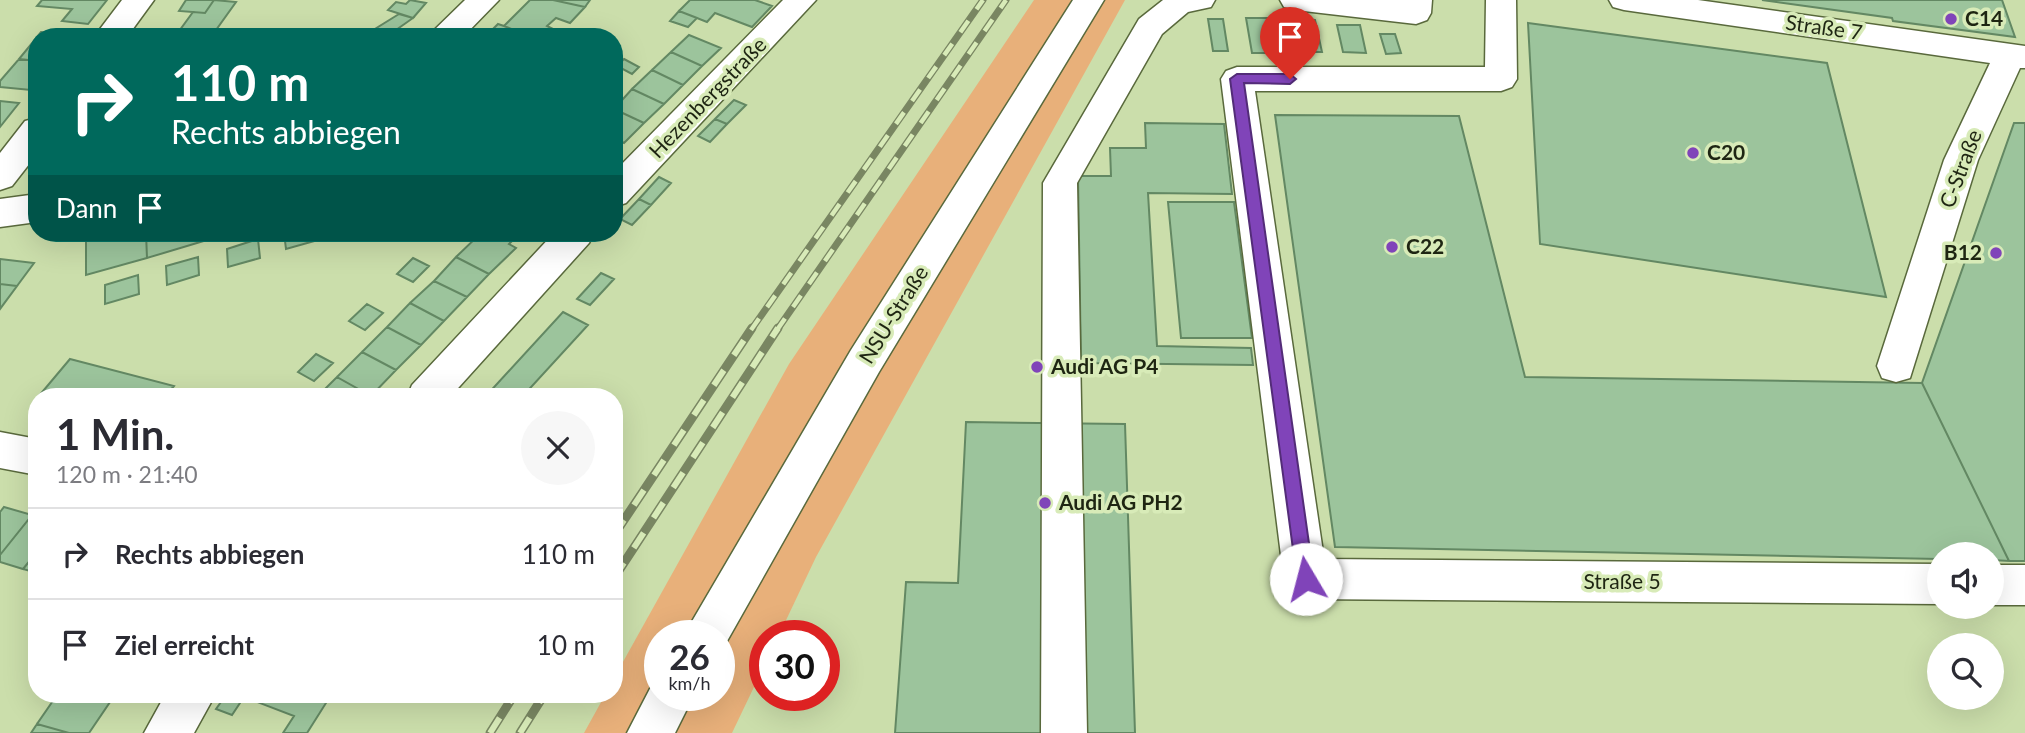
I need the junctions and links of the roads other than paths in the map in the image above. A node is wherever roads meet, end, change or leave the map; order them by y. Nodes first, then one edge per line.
1 (139, 0) edge
2 (485, 0) edge
3 (801, 0) edge
4 (1200, 0) edge
5 (1295, 0) edge
6 (1417, 0) edge
7 (1501, 0) edge
8 (1624, 0) edge
9 (1091, 4) edge
10 (117, 28) edge
11 (453, 28) edge
12 (2017, 56) edge
13 (28, 141) edge
14 (0, 177) edge
15 (623, 185) edge
16 (28, 209) edge
17 (0, 213) edge
18 (568, 242) edge
19 (1896, 366) dead end
20 (434, 388) edge
21 (0, 450) edge
22 (28, 455) edge
23 (1927, 584) edge
24 (2004, 585) edge
25 (2025, 585) edge
26 (715, 620) edge
27 (187, 703) edge
28 (662, 711) edge
29 (167, 733) edge
30 (650, 733) edge
31 (1063, 733) edge

1 - 10 street
2 - 11 street
3 - 15 street, Hezenbergstraße
4 - 31 street
5 - 6 street
7 - 23 street, Straße 5
8 - 12 street, Straße 7
9 - 26 street, NSU-Straße
12 - 19 street, C-Straße
13 - 14 street
16 - 17 street
18 - 20 street
21 - 22 street
24 - 25 street
27 - 29 street
28 - 30 street

